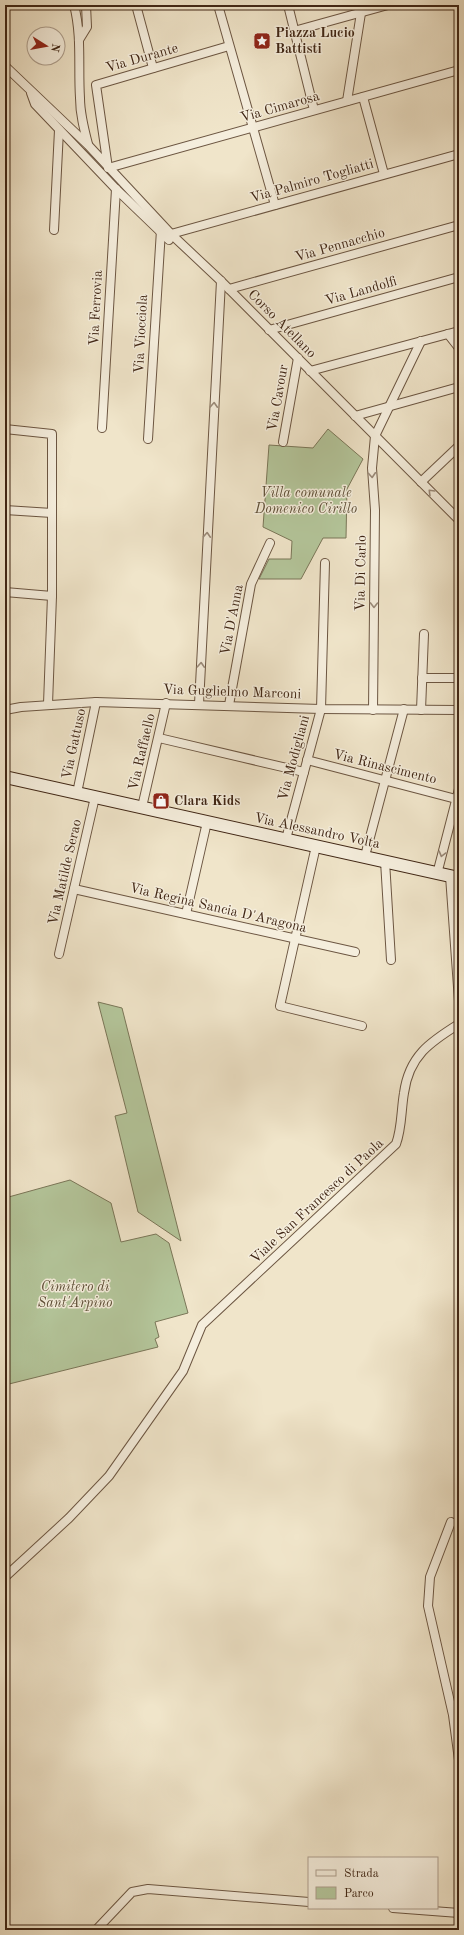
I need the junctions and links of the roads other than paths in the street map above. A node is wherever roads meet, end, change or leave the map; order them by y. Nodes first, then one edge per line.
1 (74, 5) edge
2 (86, 5) edge
3 (136, 5) edge
4 (218, 5) edge
5 (288, 5) edge
6 (388, 5) edge
7 (361, 13) junction
8 (294, 31) junction
9 (79, 40) junction
10 (230, 46) junction
11 (5, 66) edge
12 (153, 68) junction
13 (459, 70) edge
14 (31, 91) junction
15 (363, 97) junction
16 (347, 101) junction
17 (314, 110) junction
18 (253, 128) junction
19 (60, 130) junction
20 (88, 145) junction
21 (459, 154) edge
22 (108, 168) junction
23 (384, 174) junction
24 (116, 189) junction
25 (274, 205) junction
26 (459, 225) edge
27 (54, 230) dead end
28 (161, 230) junction
29 (171, 234) junction
30 (459, 277) edge
31 (221, 281) junction
32 (229, 289) junction
33 (269, 330) junction
34 (459, 330) edge
35 (448, 334) junction
36 (421, 341) junction
37 (459, 348) edge
38 (298, 358) junction
39 (310, 371) junction
40 (459, 387) edge
41 (391, 406) junction
42 (355, 416) junction
43 (102, 428) dead end
44 (5, 429) edge
45 (375, 436) junction
46 (148, 439) dead end
47 (283, 442) dead end
48 (459, 446) edge
49 (421, 482) junction
50 (5, 510) edge
51 (52, 513) junction
52 (459, 519) edge
53 (270, 543) dead end
54 (325, 563) dead end
55 (5, 592) edge
56 (52, 596) junction
57 (424, 634) dead end
58 (422, 678) junction
59 (459, 678) edge
60 (96, 702) junction
61 (166, 703) junction
62 (48, 704) junction
63 (198, 704) junction
64 (229, 705) junction
65 (321, 709) junction
66 (404, 709) junction
67 (5, 710) edge
68 (373, 710) junction
69 (421, 710) junction
70 (459, 710) edge
71 (159, 738) junction
72 (307, 760) junction
73 (304, 772) junction
74 (5, 777) edge
75 (385, 781) junction
76 (459, 789) edge
77 (77, 793) junction
78 (95, 797) junction
79 (456, 798) junction
80 (142, 807) junction
81 (207, 822) junction
82 (286, 839) junction
83 (316, 846) junction
84 (365, 856) junction
85 (385, 861) junction
86 (437, 874) junction
87 (455, 877) edge
88 (74, 889) junction
89 (186, 914) junction
90 (295, 939) junction
91 (355, 952) dead end
92 (59, 954) dead end
93 (391, 960) dead end
94 (459, 1001) edge
95 (459, 1024) edge
96 (362, 1026) dead end
97 (451, 1522) dead end
98 (5, 1578) edge
99 (459, 1760) edge
100 (308, 1902) edge
101 (406, 1909) edge
102 (459, 1913) edge
103 (96, 1930) edge

1 - 9 street
2 - 9 street
3 - 12 street
4 - 10 street
5 - 8 street
6 - 7 street
7 - 8 street
7 - 16 street
8 - 17 street
9 - 20 street
10 - 12 street, Via Durante
10 - 18 street
11 - 14 street, Corso Atellano
12 - 22 street, Via Durante
13 - 15 street, Via Cimarosa
14 - 19 street
14 - 20 street, Corso Atellano
15 - 16 street, Via Cimarosa
15 - 23 street
16 - 17 street, Via Cimarosa
17 - 18 street, Via Cimarosa
18 - 22 street, Via Cimarosa
18 - 25 street
19 - 24 street
19 - 27 street
20 - 22 street, Corso Atellano
21 - 23 street, Via Palmiro Togliatti
22 - 29 street, Corso Atellano
23 - 25 street, Via Palmiro Togliatti
24 - 28 street
24 - 43 street, Via Ferrovia
25 - 29 street, Via Palmiro Togliatti
26 - 32 street, Via Pennacchio
28 - 29 street
28 - 46 street, Via Viocciola
29 - 31 street, Corso Atellano
30 - 33 street, Via Landolfi
31 - 32 street, Corso Atellano
63 -> 31 street
32 - 33 street, Corso Atellano
33 - 38 street, Corso Atellano
34 - 35 street
35 - 36 street
35 - 37 street
36 - 39 street
36 - 41 street
38 - 39 street, Corso Atellano
38 - 47 street, Via Cavour
39 - 42 street, Corso Atellano
40 - 41 street
41 - 42 street
41 - 45 street
42 - 45 street, Corso Atellano
44 - 51 street
45 - 49 street, Corso Atellano
45 -> 68 street, Via Di Carlo
48 - 49 street
52 -> 49 street, Corso Atellano
50 - 51 street
51 - 56 street
53 - 64 street, Via D'Anna
54 - 65 street, Via Modigliani
55 - 56 street
56 - 62 street
57 - 58 street
58 - 59 street
58 - 69 street
60 - 61 street, Via Guglielmo Marconi
60 - 62 street, Via Guglielmo Marconi
60 - 77 street, Via Gattuso
61 - 63 street, Via Guglielmo Marconi
61 - 71 street, Via Raffaello
62 - 67 street, Via Guglielmo Marconi
63 - 64 street, Via Guglielmo Marconi
64 - 65 street, Via Guglielmo Marconi
65 - 68 street, Via Guglielmo Marconi
65 - 72 street, Via Modigliani
66 - 68 street, Via Guglielmo Marconi
66 - 69 street, Via Guglielmo Marconi
66 - 75 street
69 - 70 street, Via Guglielmo Marconi
71 - 73 street
71 - 80 street, Via Raffaello
72 - 73 street, Via Modigliani
72 - 75 street, Via Rinascimento
73 - 82 street, Via Modigliani
74 - 77 street, Via Alessandro Volta
75 - 79 street, Via Rinascimento
75 - 84 street
76 - 79 street
77 - 78 street, Via Alessandro Volta
78 - 80 street, Via Alessandro Volta
78 - 88 street, Via Matilde Serao
79 -> 86 street
80 - 81 street, Via Alessandro Volta
81 - 82 street, Via Alessandro Volta
81 - 89 street
82 - 83 street, Via Alessandro Volta
83 - 84 street, Via Alessandro Volta
83 - 90 street
84 - 85 street, Via Alessandro Volta
85 - 86 street, Via Alessandro Volta
85 - 93 street
86 - 87 street, Via Alessandro Volta
87 - 94 street
88 - 89 street, Via Regina Sancia D'Aragona
88 - 92 street, Via Matilde Serao
89 - 90 street, Via Regina Sancia D'Aragona
90 - 91 street, Via Regina Sancia D'Aragona
90 - 96 street
95 - 98 street, Viale San Francesco di Paola
97 - 99 street
100 - 103 street
101 - 102 street

